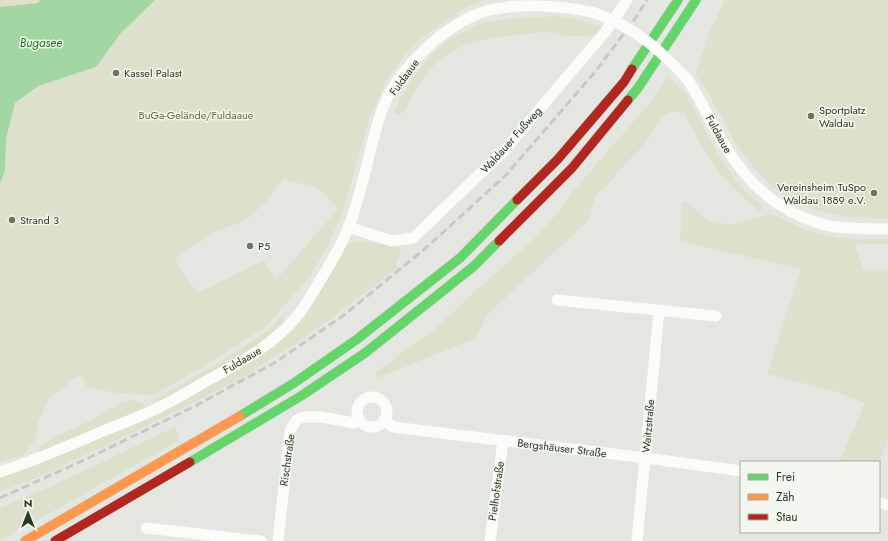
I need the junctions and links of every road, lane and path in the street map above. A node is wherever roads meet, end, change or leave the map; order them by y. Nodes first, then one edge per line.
1 (627, 0) edge
2 (678, 0) edge
3 (696, 0) edge
4 (348, 227) junction
5 (888, 229) edge
6 (557, 300) dead end
7 (659, 311) junction
8 (716, 316) dead end
9 (359, 418) junction
10 (384, 420) junction
11 (503, 441) junction
12 (646, 458) junction
13 (740, 471) edge
14 (0, 472) edge
15 (146, 528) dead end
16 (25, 541) edge
17 (55, 541) edge
18 (262, 541) edge
19 (278, 541) edge
20 (490, 541) edge
21 (637, 541) edge

1 - 4 street, Waldauer Fußweg
2 - 16 main road
3 - 17 main road
4 - 5 street, Fuldaaue, bridge
4 - 14 street, Fuldaaue
6 - 7 street
7 - 8 street
7 - 12 street, Waitzstraße
9 - 10 street
9 - 10 street
9 - 19 street, Rischstraße
10 - 11 street, Bergshäuser Straße
11 - 12 street, Bergshäuser Straße
11 - 20 street, Pielhofstraße
12 - 13 street, Bergshäuser Straße
12 - 21 street, Waitzstraße
15 - 18 street

